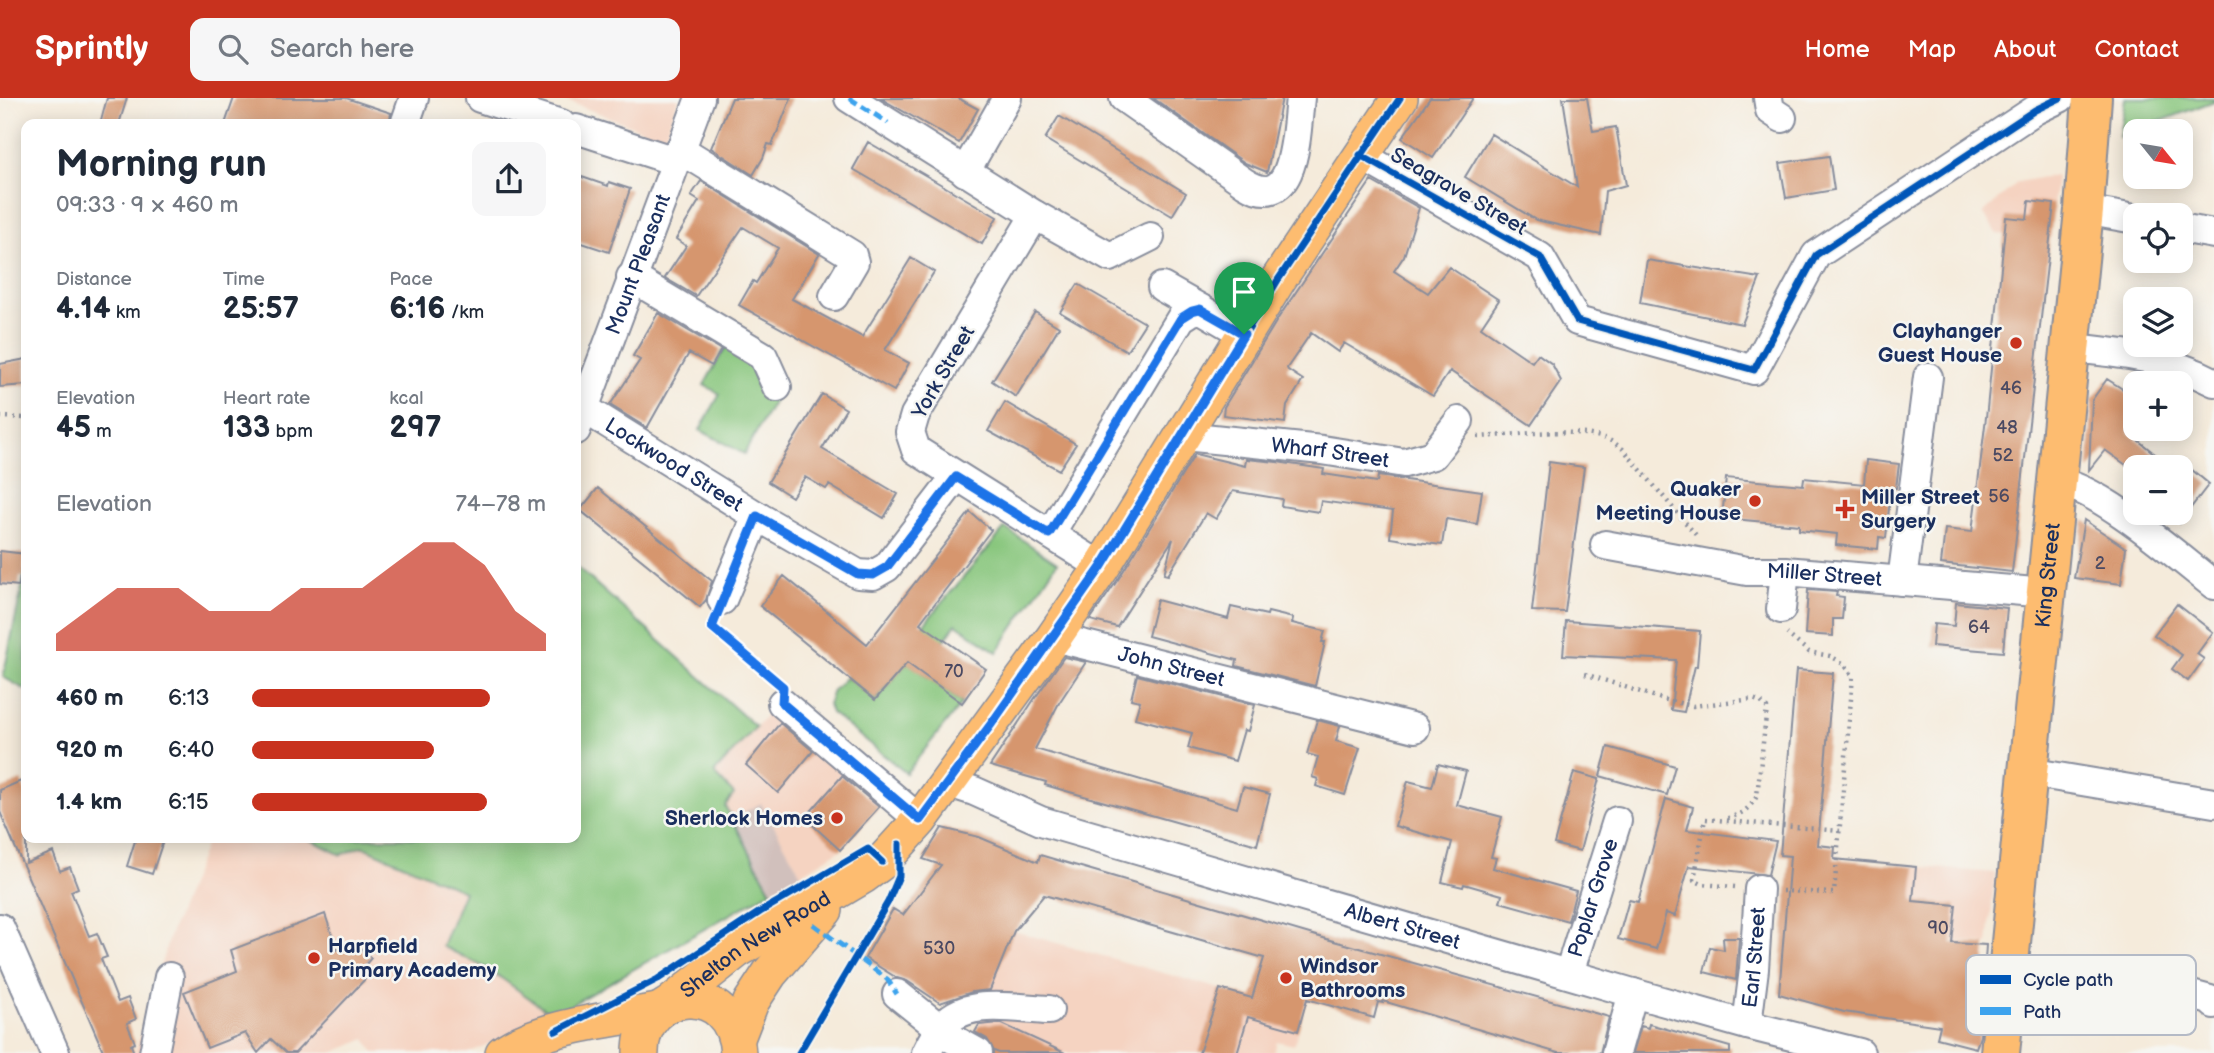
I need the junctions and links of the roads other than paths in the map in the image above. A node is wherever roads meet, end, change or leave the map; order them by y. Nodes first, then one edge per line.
1 (414, 98) edge
2 (480, 98) edge
3 (700, 98) edge
4 (849, 98) edge
5 (1007, 98) edge
6 (1124, 98) edge
7 (1300, 98) edge
8 (1400, 98) edge
9 (2060, 98) edge
10 (2092, 98) edge
11 (407, 119) edge
12 (545, 119) edge
13 (581, 130) edge
14 (677, 155) junction
15 (1360, 155) junction
16 (965, 172) junction
17 (2084, 210) junction
18 (1035, 215) junction
19 (2123, 217) edge
20 (2193, 230) edge
21 (2214, 234) edge
22 (1150, 237) dead end
23 (631, 277) junction
24 (1162, 287) dead end
25 (834, 296) dead end
26 (1200, 309) junction
27 (1244, 334) junction
28 (2070, 348) junction
29 (1928, 377) dead end
30 (2214, 382) edge
31 (777, 387) dead end
32 (581, 416) edge
33 (581, 420) edge
34 (1452, 430) road end
35 (1184, 436) junction
36 (956, 477) junction
37 (2057, 483) junction
38 (757, 516) junction
39 (1049, 534) junction
40 (1605, 545) dead end
41 (1102, 566) junction
42 (1785, 571) junction
43 (1902, 581) junction
44 (2214, 585) edge
45 (2046, 593) junction
46 (722, 600) road end
47 (1781, 609) road end
48 (1054, 637) junction
49 (782, 703) road end
50 (1415, 728) dead end
51 (2028, 772) junction
52 (949, 783) junction
53 (2214, 803) edge
54 (920, 820) junction
55 (1617, 821) dead end
56 (853, 883) junction
57 (1759, 889) road end
58 (0, 928) edge
59 (2010, 955) edge
60 (1569, 973) junction
61 (169, 976) dead end
62 (10, 980) edge
63 (1633, 993) junction
64 (897, 994) dead end
65 (2196, 996) edge
66 (2214, 1004) edge
67 (664, 1007) junction
68 (1049, 1010) dead end
69 (954, 1013) junction
70 (1747, 1025) junction
71 (2002, 1035) edge
72 (738, 1046) edge
73 (55, 1053) edge
74 (154, 1053) edge
75 (503, 1053) edge
76 (640, 1053) edge
77 (926, 1053) edge
78 (978, 1053) edge
79 (1616, 1053) edge
80 (1860, 1053) edge
81 (2000, 1053) edge

1 - 11 street
2 - 12 street
3 - 14 street, Mount Pleasant
4 - 16 street
5 - 16 street
6 - 7 street
8 - 15 main road
9 - 15 street, Seagrave Street
10 - 17 highway, King Street
13 - 14 street
14 - 23 street, Mount Pleasant
14 - 25 street
15 - 27 main road
16 - 18 street
17 - 19 street
17 - 28 highway, King Street
18 - 22 street
18 - 36 street, York Street
20 - 21 street
23 - 31 street
23 - 32 street, Mount Pleasant
24 - 26 street
26 - 27 street
26 - 39 street
27 - 35 main road
28 - 30 street
28 - 37 highway, King Street
29 - 43 street
33 - 38 street, Lockwood Street
34 - 35 street, Wharf Street
35 - 41 main road
36 - 38 street, Lockwood Street
36 - 39 street, York Street
37 - 44 street
37 - 45 highway, King Street
38 - 46 street
39 - 41 street, York Street
40 - 42 street, Miller Street
41 - 48 main road
42 - 43 street, Miller Street
42 - 47 street
43 - 45 street, Miller Street
45 - 51 highway, King Street
48 - 50 street, John Street
48 - 52 main road
49 - 54 street
51 - 53 street
51 - 59 highway, King Street
52 - 54 main road
52 - 60 street, Albert Street
54 - 56 main road
55 - 60 street, Poplar Grove
56 - 67 main road, Shelton New Road
56 - 72 main road, Shelton New Road
57 - 70 street, Earl Street
58 - 62 street
60 - 63 street, Albert Street
61 - 74 street
62 - 73 street
63 - 70 street, Albert Street
63 - 79 street
64 - 69 street
65 - 66 street
67 - 72 main road
67 - 75 main road
67 - 76 main road
68 - 69 street
69 - 77 street
69 - 78 street
70 - 80 street, Albert Street
71 - 81 highway, King Street

